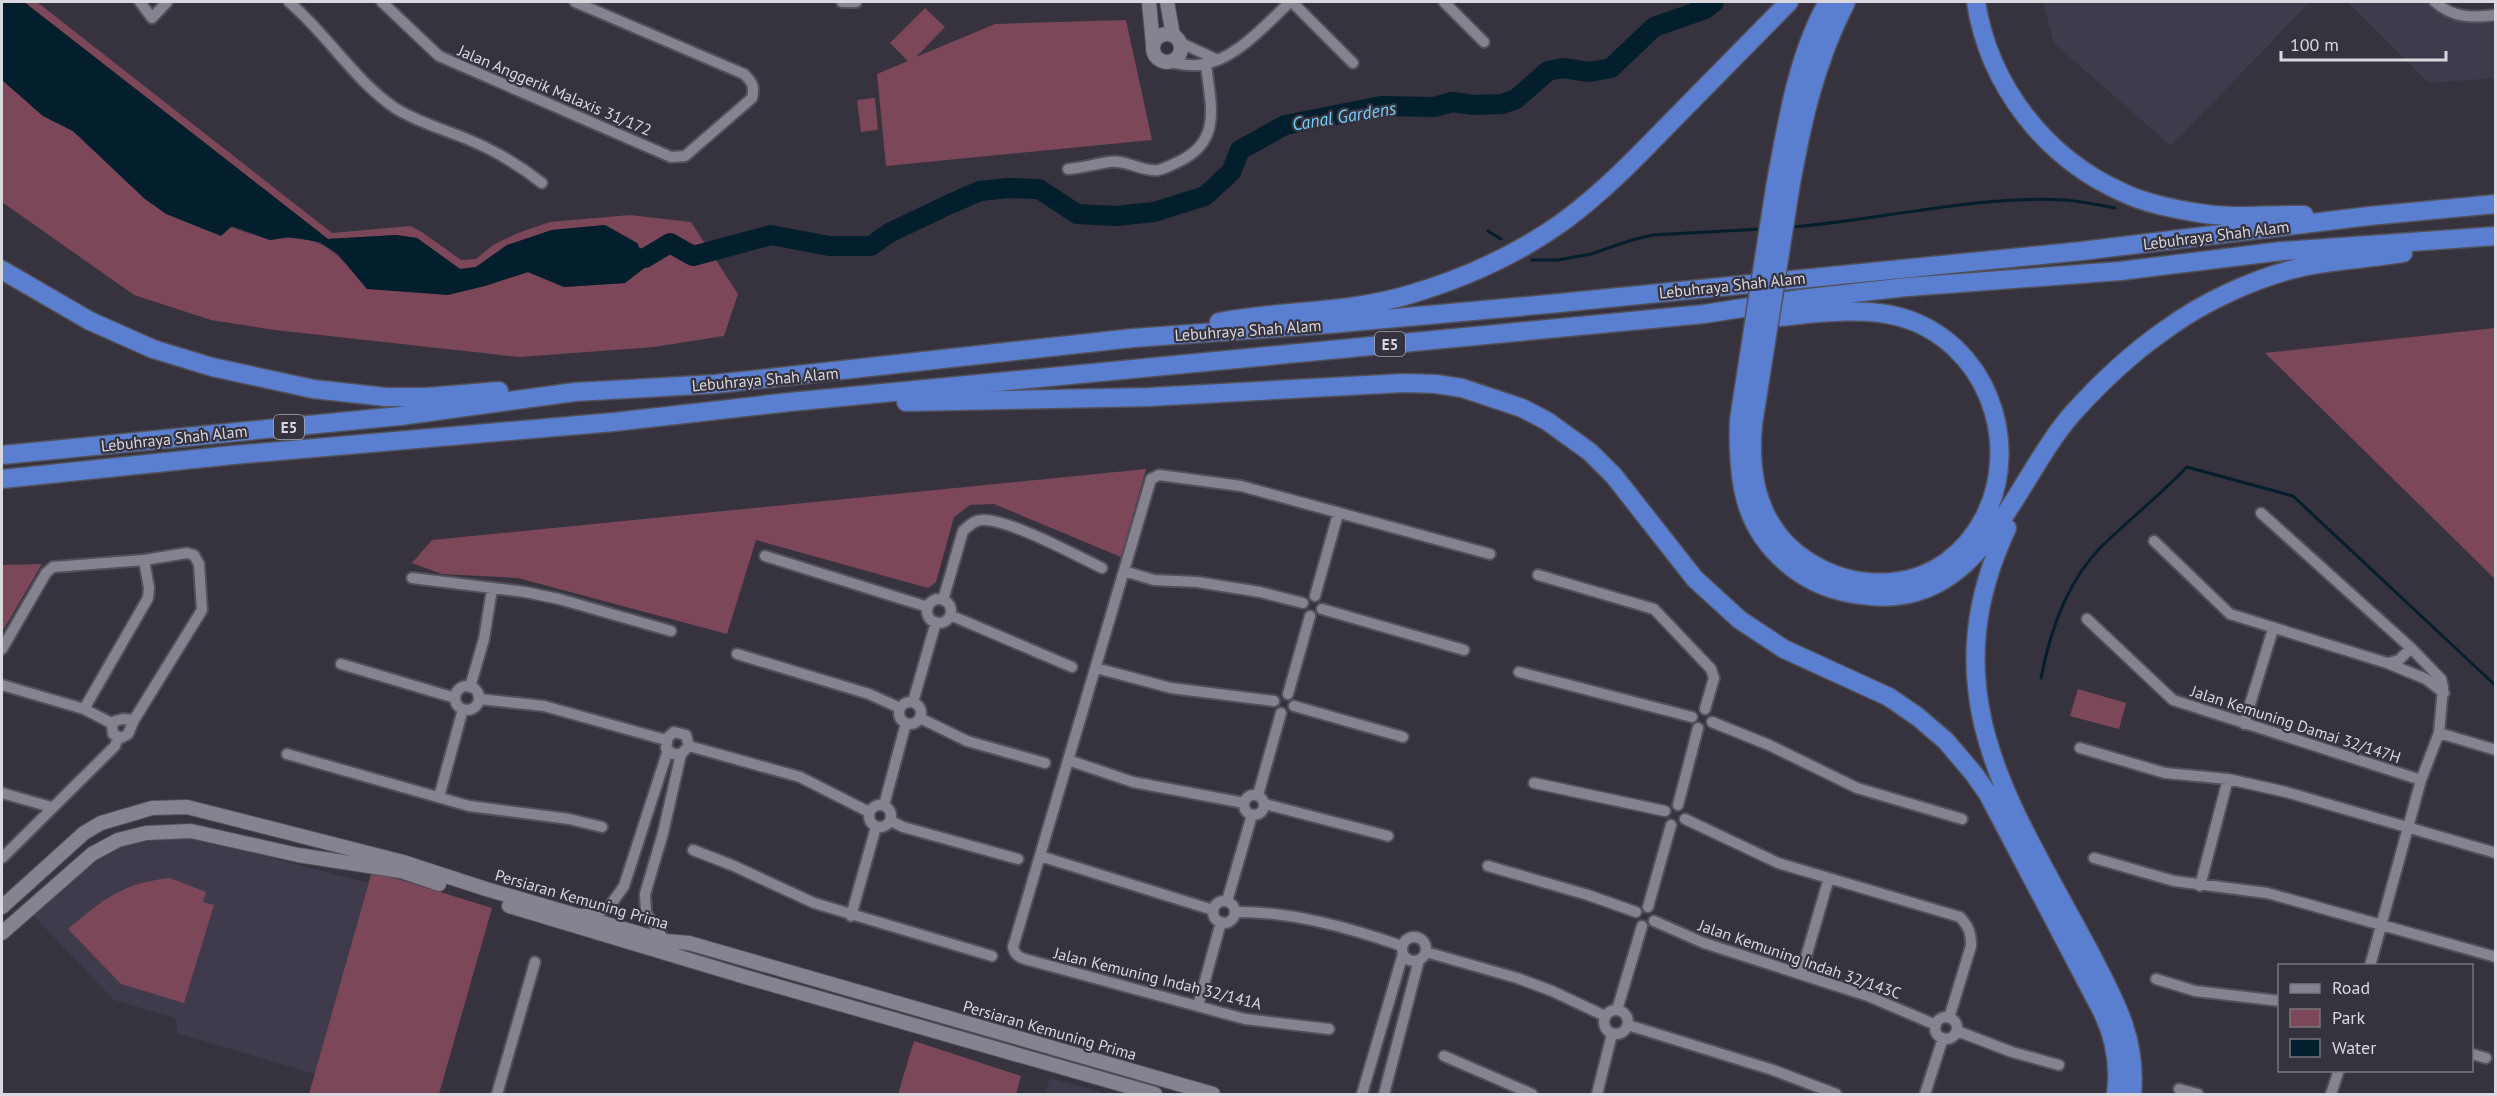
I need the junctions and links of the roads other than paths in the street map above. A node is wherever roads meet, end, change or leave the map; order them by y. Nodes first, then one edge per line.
1 (140, 2) edge
2 (167, 2) edge
3 (288, 2) edge
4 (382, 2) edge
5 (575, 2) edge
6 (843, 2) edge
7 (856, 2) edge
8 (1149, 2) edge
9 (1167, 2) edge
10 (1291, 2) edge
11 (1444, 2) edge
12 (1789, 2) edge
13 (1828, 2) edge
14 (1846, 2) edge
15 (1976, 2) edge
16 (2435, 2) edge
17 (2496, 15) edge
18 (1177, 39) junction
19 (1484, 42) dead end
20 (1153, 45) junction
21 (1211, 61) junction
22 (1169, 63) junction
23 (1353, 63) dead end
24 (1068, 169) dead end
25 (542, 183) dead end
26 (1783, 189) junction
27 (2496, 204) edge
28 (2368, 216) junction
29 (2496, 236) edge
30 (2476, 238) junction
31 (2, 270) edge
32 (1704, 314) junction
33 (1133, 338) junction
34 (575, 392) junction
35 (790, 402) junction
36 (1746, 422) junction
37 (2, 455) edge
38 (2, 479) edge
39 (2027, 482) junction
40 (2261, 513) dead end
41 (1338, 514) junction
42 (2154, 541) dead end
43 (1490, 554) dead end
44 (765, 556) dead end
45 (144, 560) junction
46 (1102, 568) dead end
47 (1124, 571) junction
48 (1538, 575) dead end
49 (412, 578) dead end
50 (492, 589) junction
51 (1315, 596) junction
52 (943, 600) junction
53 (1303, 603) junction
54 (928, 608) junction
55 (1322, 609) junction
56 (950, 615) junction
57 (1310, 616) junction
58 (2087, 619) dead end
59 (936, 622) junction
60 (2273, 629) junction
61 (671, 632) dead end
62 (2411, 648) junction
63 (2, 649) edge
64 (1464, 650) dead end
65 (737, 654) dead end
66 (2387, 663) junction
67 (341, 664) dead end
68 (1072, 667) dead end
69 (1096, 668) junction
70 (1518, 672) dead end
71 (2, 685) edge
72 (470, 687) junction
73 (2444, 693) junction
74 (1288, 694) junction
75 (455, 698) junction
76 (479, 699) junction
77 (1274, 701) junction
78 (913, 702) junction
79 (1294, 706) junction
80 (84, 708) junction
81 (900, 708) junction
82 (463, 709) junction
83 (1705, 709) junction
84 (1281, 713) junction
85 (1692, 717) junction
86 (920, 718) junction
87 (134, 720) junction
88 (1712, 722) junction
89 (906, 723) junction
90 (113, 724) junction
91 (2244, 724) junction
92 (1698, 728) junction
93 (2439, 734) junction
94 (117, 737) junction
95 (1403, 738) dead end
96 (667, 745) junction
97 (2080, 748) dead end
98 (2496, 750) edge
99 (685, 751) junction
100 (287, 754) dead end
101 (1068, 760) junction
102 (1045, 763) dead end
103 (2228, 778) junction
104 (2421, 780) junction
105 (1534, 783) dead end
106 (2, 793) edge
107 (439, 797) junction
108 (1261, 800) junction
109 (1244, 803) junction
110 (884, 805) junction
111 (1678, 806) junction
112 (51, 807) junction
113 (869, 812) junction
114 (1665, 812) junction
115 (1252, 814) junction
116 (1685, 819) junction
117 (1962, 819) dead end
118 (891, 821) junction
119 (1671, 825) junction
120 (603, 827) dead end
121 (876, 827) junction
122 (2409, 829) junction
123 (1388, 836) dead end
124 (321, 843) junction
125 (693, 850) dead end
126 (2496, 853) edge
127 (634, 855) junction
128 (1040, 856) junction
129 (2, 858) edge
130 (317, 858) junction
131 (2094, 858) dead end
132 (1018, 859) dead end
133 (653, 861) junction
134 (1488, 866) dead end
135 (1829, 878) junction
136 (2200, 886) junction
137 (1227, 901) junction
138 (1648, 907) junction
139 (2, 909) edge
140 (1213, 910) junction
141 (1235, 912) junction
142 (1636, 912) junction
143 (568, 913) junction
144 (851, 916) junction
145 (1654, 921) junction
146 (14, 922) junction
147 (1221, 922) junction
148 (2381, 925) junction
149 (1642, 926) junction
150 (2, 933) edge
151 (665, 941) junction
152 (1403, 950) junction
153 (992, 956) dead end
154 (1423, 956) junction
155 (2496, 957) edge
156 (536, 962) dead end
157 (2371, 964) edge
158 (1802, 974) junction
159 (2156, 979) dead end
160 (2278, 1001) edge
161 (1198, 1006) junction
162 (1617, 1010) junction
163 (1605, 1016) junction
164 (1949, 1018) junction
165 (1628, 1025) junction
166 (1936, 1025) junction
167 (1329, 1029) dead end
168 (1957, 1031) junction
169 (1612, 1034) junction
170 (1943, 1038) junction
171 (2473, 1054) edge
172 (1444, 1056) dead end
173 (2486, 1058) dead end
174 (2059, 1065) dead end
175 (2339, 1072) edge
176 (2179, 1089) dead end
177 (497, 1095) edge
178 (1155, 1095) edge
179 (1213, 1095) edge
180 (1362, 1095) edge
181 (1384, 1095) edge
182 (1532, 1095) edge
183 (1597, 1095) edge
184 (1836, 1095) edge
185 (1925, 1095) edge
186 (2116, 1095) edge
187 (2132, 1095) edge
188 (2198, 1095) edge
189 (2331, 1095) edge

1 - 2 street
3 - 25 street
4 - 5 street, Jalan Anggerik Malaxis 31/172
6 - 7 street
8 - 20 street
9 - 18 street
10 - 21 street
10 - 23 street
11 - 19 street
12 - 33 highway
13 - 26 highway
14 - 26 highway
15 - 28 highway
16 - 17 street
18 - 20 street
18 - 21 street
18 - 22 street
20 - 22 street
21 - 22 street
21 - 24 street
26 - 36 highway, bridge
27 - 28 highway, Lebuhraya Shah Alam / E5
28 - 33 highway, Lebuhraya Shah Alam / E5
29 - 30 highway, Lebuhraya Shah Alam / E5
30 - 32 highway, Lebuhraya Shah Alam / E5
30 - 39 highway
31 - 34 highway
32 - 35 highway, Lebuhraya Shah Alam / E5
32 - 36 highway
33 - 34 highway, Lebuhraya Shah Alam / E5
34 - 37 highway, Lebuhraya Shah Alam / E5
35 - 38 highway, Lebuhraya Shah Alam / E5
35 - 186 highway
36 - 39 highway
39 - 187 highway
40 - 62 street
41 - 43 street
41 - 47 street
41 - 51 street
42 - 60 street
44 - 54 street
45 - 63 street
45 - 80 street
45 - 87 street
46 - 52 street
47 - 53 street
47 - 69 street
48 - 83 street
49 - 50 street
50 - 61 street
50 - 72 street
51 - 53 street
51 - 55 street
52 - 54 street
52 - 56 street
53 - 57 street
54 - 59 street
55 - 57 street
55 - 64 street
56 - 59 street
56 - 68 street
57 - 74 street
58 - 91 street, Jalan Kemuning Damai 32/147H
59 - 78 street
60 - 66 street
60 - 91 street
62 - 66 street
62 - 73 street
65 - 81 street
66 - 73 street
67 - 75 street
69 - 77 street
69 - 101 street
70 - 85 street
71 - 80 street
72 - 75 street
72 - 76 street
73 - 93 street
74 - 77 street
74 - 79 street
75 - 82 street
76 - 82 street
76 - 96 street
77 - 84 street
78 - 81 street
78 - 86 street
79 - 84 street
79 - 95 street
80 - 90 street
81 - 89 street
82 - 107 street
83 - 85 street
83 - 88 street
84 - 108 street
85 - 92 street
86 - 89 street
86 - 102 street
87 - 90 street
87 - 94 street
88 - 92 street
88 - 117 street
89 - 110 street
90 - 94 street
91 - 104 street, Jalan Kemuning Damai 32/147H
92 - 111 street
93 - 98 street
93 - 104 street
94 - 112 street
96 - 99 street
96 - 99 street
96 - 127 street
97 - 103 street
99 - 113 street
99 - 133 street
100 - 107 street
101 - 109 street
101 - 128 street
103 - 122 street
103 - 136 street
104 - 122 street
105 - 114 street
106 - 112 street
107 - 120 street
108 - 109 street
108 - 115 street
108 - 123 street
109 - 115 street
110 - 113 street
110 - 118 street
111 - 114 street
111 - 116 street
112 - 129 street
113 - 121 street
114 - 119 street
115 - 137 street
116 - 119 street
116 - 135 street
118 - 121 street
118 - 132 street
119 - 138 street
121 - 144 street
122 - 126 street
122 - 148 street
124 - 130 street
124 - 139 street, Persiaran Kemuning Prima
124 - 143 street, Persiaran Kemuning Prima
125 - 144 street
127 - 133 street
127 - 143 street
128 - 140 street
128 - 161 street, Jalan Kemuning Indah 32/141A
130 - 146 street, Persiaran Kemuning Prima
130 - 178 street, Persiaran Kemuning Prima
131 - 136 street
133 - 151 street
134 - 142 street
135 - 158 street
135 - 164 street
136 - 148 street
137 - 140 street
137 - 141 street
138 - 142 street
138 - 145 street
139 - 146 street
140 - 147 street
141 - 147 street
141 - 152 street
142 - 149 street
143 - 151 street, Persiaran Kemuning Prima
144 - 153 street
145 - 149 street
145 - 158 street, Jalan Kemuning Indah 32/143C
146 - 150 street, Persiaran Kemuning Prima
147 - 161 street
148 - 155 street
148 - 157 street
149 - 162 street
151 - 179 street, Persiaran Kemuning Prima
152 - 154 street
152 - 154 street
152 - 180 street
154 - 163 street
154 - 181 street
156 - 177 street
158 - 166 street, Jalan Kemuning Indah 32/143C
159 - 160 street
161 - 167 street, Jalan Kemuning Indah 32/141A
162 - 163 street
162 - 165 street
163 - 169 street
164 - 166 street
164 - 168 street
165 - 169 street
165 - 184 street
166 - 170 street
168 - 170 street
168 - 174 street
169 - 183 street
170 - 185 street
171 - 173 street
172 - 182 street
175 - 189 street
176 - 188 street

